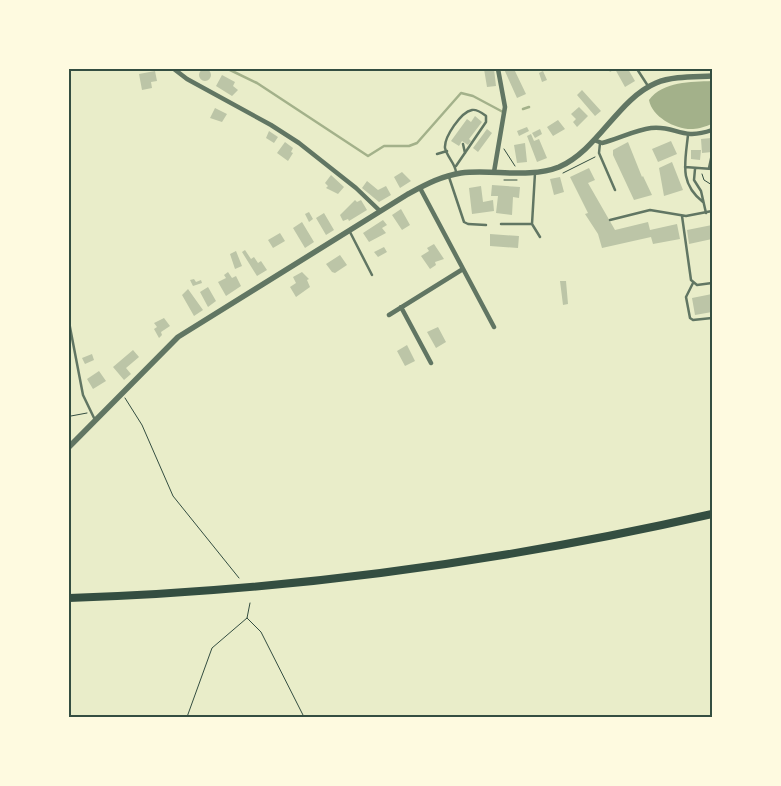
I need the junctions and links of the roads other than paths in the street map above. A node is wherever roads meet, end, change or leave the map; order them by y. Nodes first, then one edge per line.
1 (174, 69) edge
2 (498, 69) edge
3 (637, 69) edge
4 (712, 76) edge
5 (648, 87) junction
6 (712, 130) edge
7 (688, 135) junction
8 (594, 140) junction
9 (600, 143) junction
10 (463, 144) dead end
11 (446, 151) junction
12 (465, 153) junction
13 (437, 154) dead end
14 (712, 154) edge
15 (456, 166) junction
16 (685, 167) junction
17 (710, 168) edge
18 (695, 169) junction
19 (494, 172) junction
20 (535, 172) junction
21 (457, 174) junction
22 (449, 176) junction
23 (695, 182) junction
24 (689, 185) junction
25 (420, 188) junction
26 (615, 190) dead end
27 (703, 202) junction
28 (380, 211) junction
29 (712, 211) edge
30 (706, 213) junction
31 (682, 216) junction
32 (610, 220) dead end
33 (501, 224) dead end
34 (532, 224) junction
35 (486, 225) dead end
36 (349, 230) junction
37 (540, 237) dead end
38 (463, 269) junction
39 (372, 275) dead end
40 (693, 283) junction
41 (712, 284) edge
42 (401, 307) junction
43 (389, 314) dead end
44 (712, 318) edge
45 (69, 322) edge
46 (494, 327) dead end
47 (431, 363) dead end
48 (95, 420) junction
49 (69, 447) edge
50 (712, 514) edge
51 (69, 598) edge

1 - 28 street
2 - 19 street
3 - 5 lane
4 - 5 street
5 - 8 street
6 - 7 street
7 - 9 street
7 - 16 lane
8 - 9 street
8 - 20 street
9 - 26 lane
10 - 12 lane
11 - 12 lane
11 - 13 lane
11 - 15 lane
12 - 15 lane
14 - 17 lane
15 - 21 lane
16 - 18 lane
16 - 24 lane
17 - 18 lane
18 - 23 lane
19 - 20 street
19 - 21 street
20 - 34 lane
21 - 22 street
22 - 25 street
22 - 35 lane
23 - 24 lane
23 - 27 lane
24 - 27 lane
25 - 28 street
25 - 38 street
27 - 30 lane
28 - 36 street
29 - 30 lane
30 - 31 lane
31 - 32 lane
31 - 40 lane
33 - 34 lane
34 - 37 lane
36 - 39 lane
36 - 48 street
38 - 42 street
38 - 46 street
40 - 41 lane
40 - 44 lane
42 - 43 street
42 - 47 street
45 - 48 lane
48 - 49 street
50 - 51 main road

